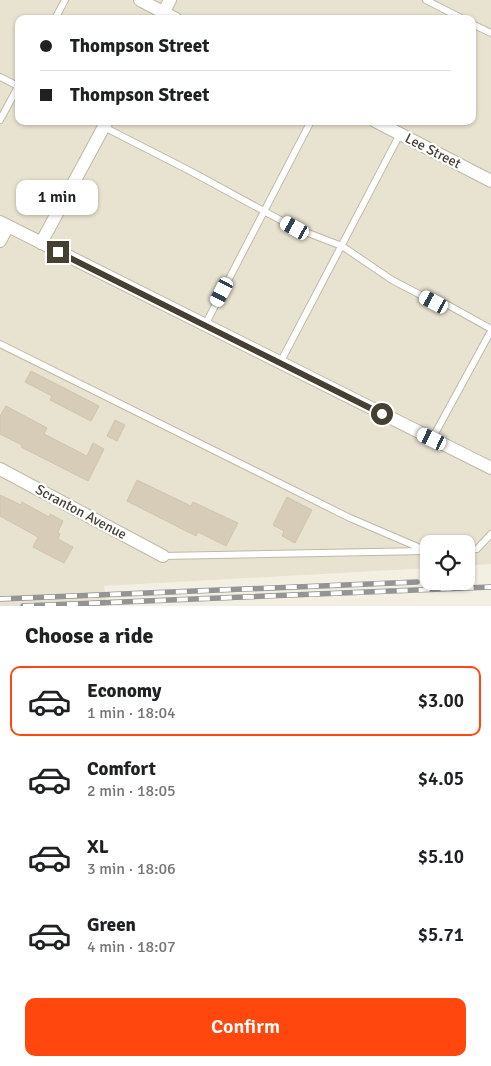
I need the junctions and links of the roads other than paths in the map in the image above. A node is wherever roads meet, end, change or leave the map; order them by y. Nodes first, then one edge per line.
1 (65, 0) edge
2 (140, 0) edge
3 (170, 0) edge
4 (426, 0) edge
5 (57, 15) edge
6 (161, 15) edge
7 (162, 15) edge
8 (455, 15) edge
9 (476, 26) edge
10 (491, 33) edge
11 (0, 77) edge
12 (15, 84) edge
13 (15, 93) edge
14 (0, 120) edge
15 (104, 125) edge
16 (107, 125) edge
17 (309, 125) edge
18 (383, 125) edge
19 (400, 134) junction
20 (491, 181) edge
21 (264, 211) junction
22 (4, 224) edge
23 (0, 241) edge
24 (41, 243) junction
25 (342, 246) junction
26 (205, 325) junction
27 (491, 330) edge
28 (0, 344) edge
29 (280, 363) junction
30 (432, 439) junction
31 (491, 468) edge
32 (0, 469) edge
33 (491, 534) edge
34 (420, 548) edge
35 (475, 548) edge
36 (420, 551) edge
37 (163, 556) joint

1 - 5 lane
2 - 6 street
3 - 7 street
4 - 8 lane
9 - 10 lane
11 - 12 lane
13 - 14 lane
15 - 24 street
16 - 21 lane
17 - 21 lane
18 - 19 street, Lee Street
19 - 20 street, Lee Street
19 - 25 lane
21 - 25 lane
21 - 26 lane
22 - 23 street
22 - 24 street
24 - 26 street
25 - 27 lane
25 - 29 lane
26 - 29 street
27 - 30 lane
28 - 34 lane
29 - 30 street
30 - 31 street
32 - 37 street, Scranton Avenue
33 - 35 lane
36 - 37 lane

